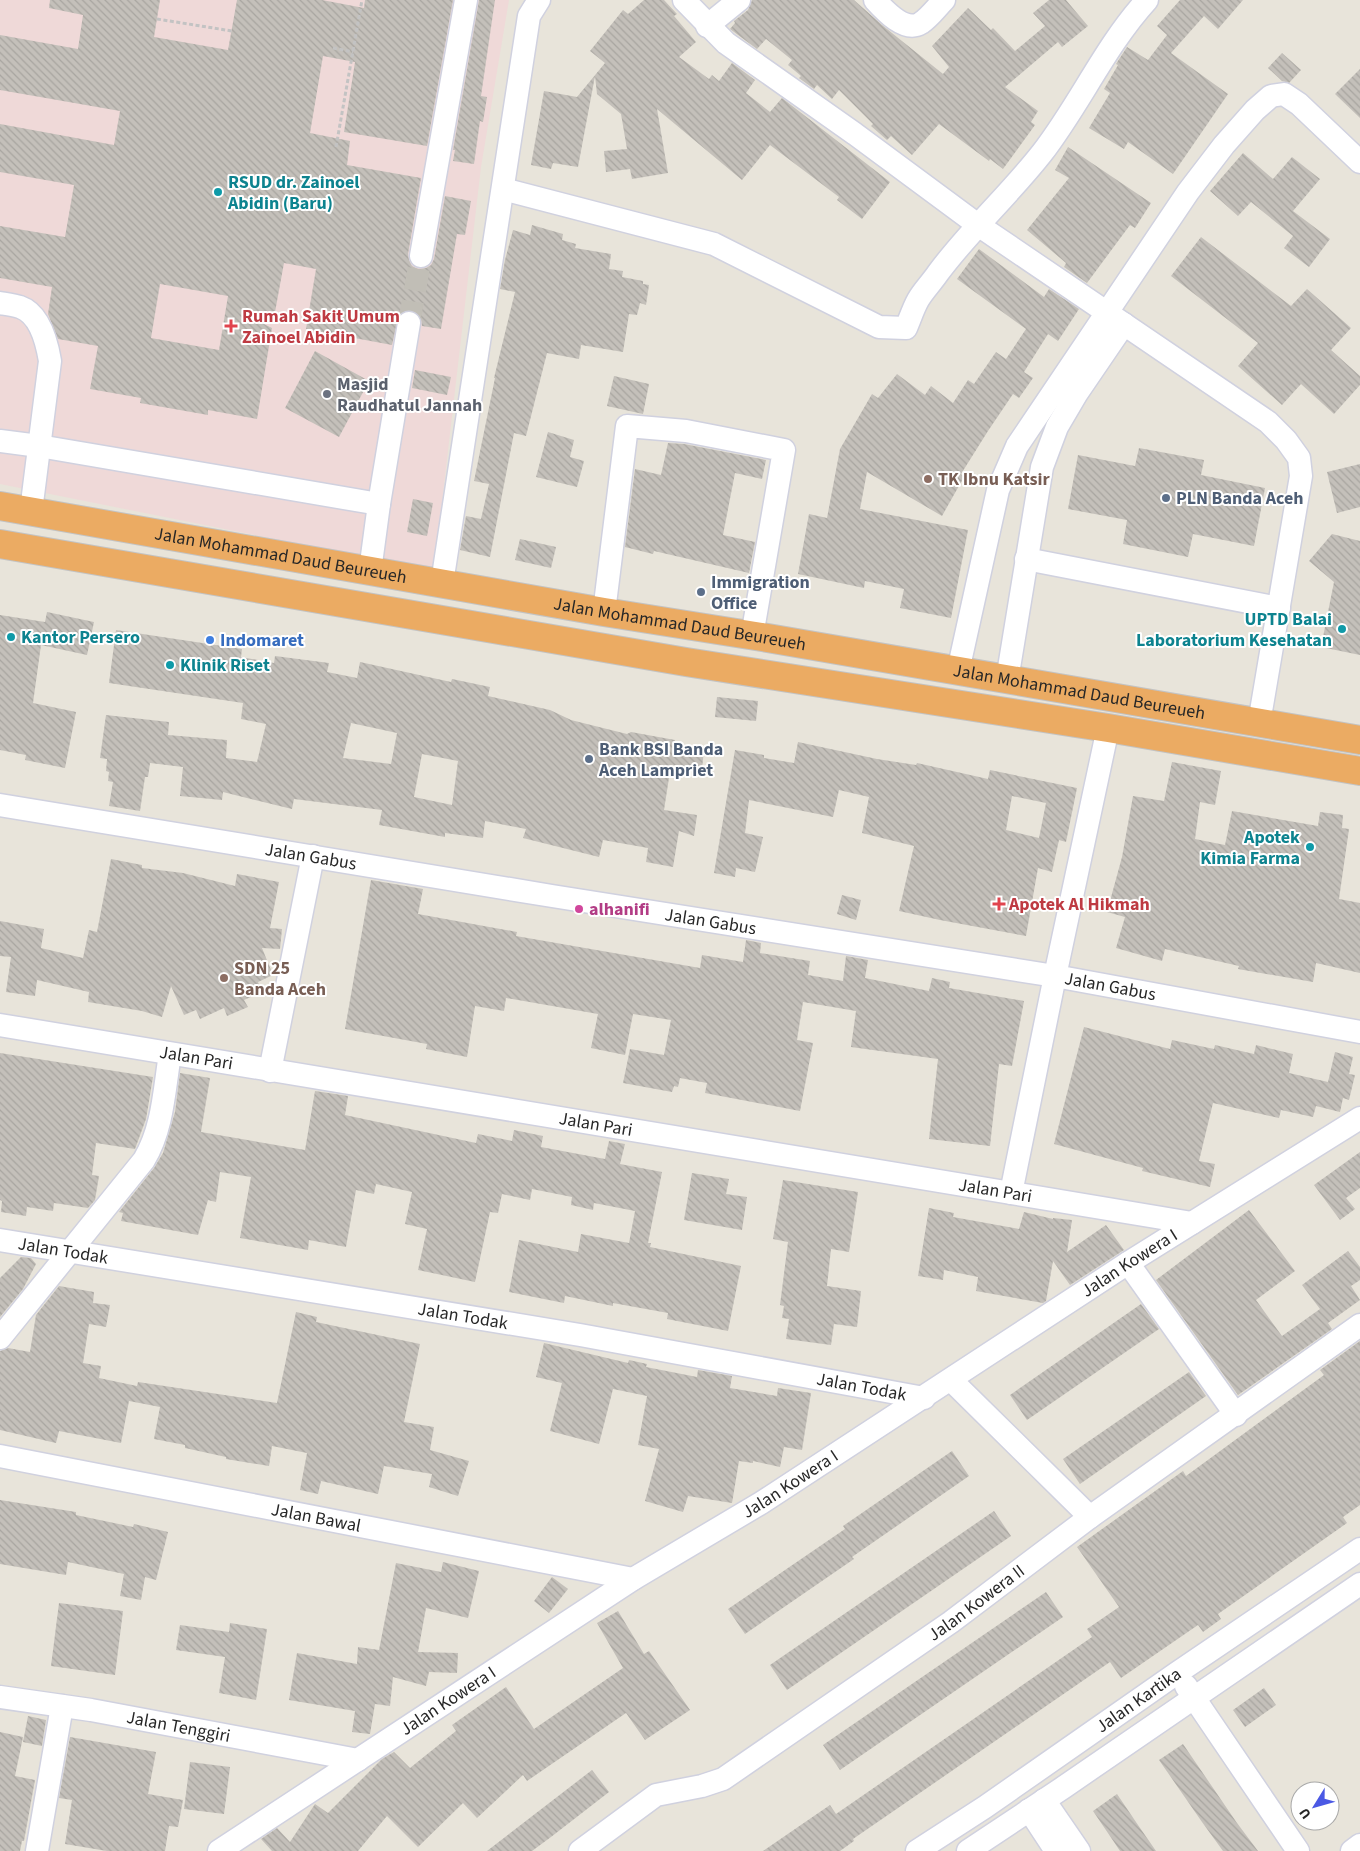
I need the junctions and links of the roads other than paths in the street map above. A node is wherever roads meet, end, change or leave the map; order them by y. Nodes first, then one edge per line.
1 (466, 0) edge
2 (539, 0) edge
3 (684, 0) edge
4 (738, 0) edge
5 (875, 0) edge
6 (944, 0) edge
7 (1147, 0) edge
8 (708, 26) junction
9 (1360, 162) edge
10 (503, 189) junction
11 (978, 225) junction
12 (421, 256) tunnel mouth
13 (0, 303) edge
14 (1115, 318) junction
15 (410, 323) tunnel mouth
16 (0, 442) edge
17 (39, 446) junction
18 (379, 504) junction
19 (0, 506) edge
20 (31, 511) junction
21 (68, 518) junction
22 (0, 544) edge
23 (64, 555) junction
24 (1026, 559) junction
25 (370, 571) junction
26 (442, 583) junction
27 (1279, 608) junction
28 (604, 612) junction
29 (752, 636) junction
30 (958, 671) junction
31 (1007, 680) junction
32 (1259, 723) junction
33 (1108, 728) junction
34 (1360, 740) edge
35 (1360, 771) edge
36 (0, 805) edge
37 (313, 856) junction
38 (1054, 976) junction
39 (0, 1025) edge
40 (1360, 1032) edge
41 (170, 1054) junction
42 (270, 1071) junction
43 (1360, 1118) edge
44 (1012, 1193) junction
45 (1192, 1223) junction
46 (0, 1240) edge
47 (69, 1251) junction
48 (1128, 1263) junction
49 (1360, 1325) edge
50 (0, 1338) edge
51 (951, 1380) junction
52 (924, 1398) junction
53 (1236, 1415) junction
54 (0, 1456) edge
55 (1090, 1517) junction
56 (1360, 1549) edge
57 (633, 1579) junction
58 (1360, 1584) edge
59 (1177, 1672) junction
60 (0, 1697) edge
61 (1194, 1698) junction
62 (62, 1706) junction
63 (358, 1760) junction
64 (1037, 1805) junction
65 (1360, 1845) edge
66 (37, 1851) edge
67 (219, 1851) edge
68 (580, 1851) edge
69 (917, 1851) edge
70 (968, 1851) edge
71 (1056, 1851) edge
72 (1079, 1851) edge
73 (1298, 1851) edge
74 (1352, 1851) edge

1 - 12 street
2 - 10 street
3 - 8 street
4 - 8 street
5 - 6 street
7 - 11 street
8 - 11 street
9 - 14 street
10 - 11 street
10 - 26 street
11 - 14 street
13 - 17 street
14 - 24 street
14 - 27 street
14 - 30 street
15 - 18 street
16 - 17 street
17 - 18 street
17 - 20 street
18 - 25 street
19 - 20 highway, Jalan Mohammad Daud Beureueh
20 - 21 highway, Jalan Mohammad Daud Beureueh
21 - 23 highway
21 - 25 highway, Jalan Mohammad Daud Beureueh
22 - 23 highway, Jalan Mohammad Daud Beureueh
23 - 33 highway, Jalan Mohammad Daud Beureueh
24 - 27 street
24 - 31 street
25 - 26 highway, Jalan Mohammad Daud Beureueh
26 - 28 highway, Jalan Mohammad Daud Beureueh
27 - 32 street
28 - 29 highway, Jalan Mohammad Daud Beureueh
28 - 29 street
29 - 30 highway, Jalan Mohammad Daud Beureueh
30 - 31 highway, Jalan Mohammad Daud Beureueh
31 - 32 highway, Jalan Mohammad Daud Beureueh
32 - 34 highway, Jalan Mohammad Daud Beureueh
33 - 35 highway, Jalan Mohammad Daud Beureueh
33 - 38 street
36 - 37 street, Jalan Gabus
37 - 38 street, Jalan Gabus
37 - 42 street
38 - 40 street, Jalan Gabus
38 - 44 street
39 - 41 street, Jalan Pari
41 - 42 street, Jalan Pari
41 - 47 street
42 - 44 street, Jalan Pari
43 - 45 street, Jalan Kowera I
44 - 45 street, Jalan Pari
45 - 48 street, Jalan Kowera I
46 - 47 street, Jalan Todak
47 - 50 street
47 - 52 street, Jalan Todak
48 - 51 street, Jalan Kowera I
48 - 53 street
49 - 53 street, Jalan Kowera II
51 - 52 street, Jalan Kowera I
51 - 55 street
52 - 57 street, Jalan Kowera I
53 - 55 street, Jalan Kowera II
54 - 57 street, Jalan Bawal
55 - 68 street, Jalan Kowera II
56 - 59 street, Jalan Kartika
57 - 63 street, Jalan Kowera I
58 - 61 street, Jalan Kartika
59 - 61 street
59 - 69 street, Jalan Kartika
60 - 62 street, Jalan Tenggiri
61 - 64 street, Jalan Kartika
61 - 73 street
62 - 63 street, Jalan Tenggiri
62 - 66 street
63 - 67 street, Jalan Kowera I
64 - 70 street, Jalan Kartika
64 - 71 street
64 - 72 street
65 - 74 street

